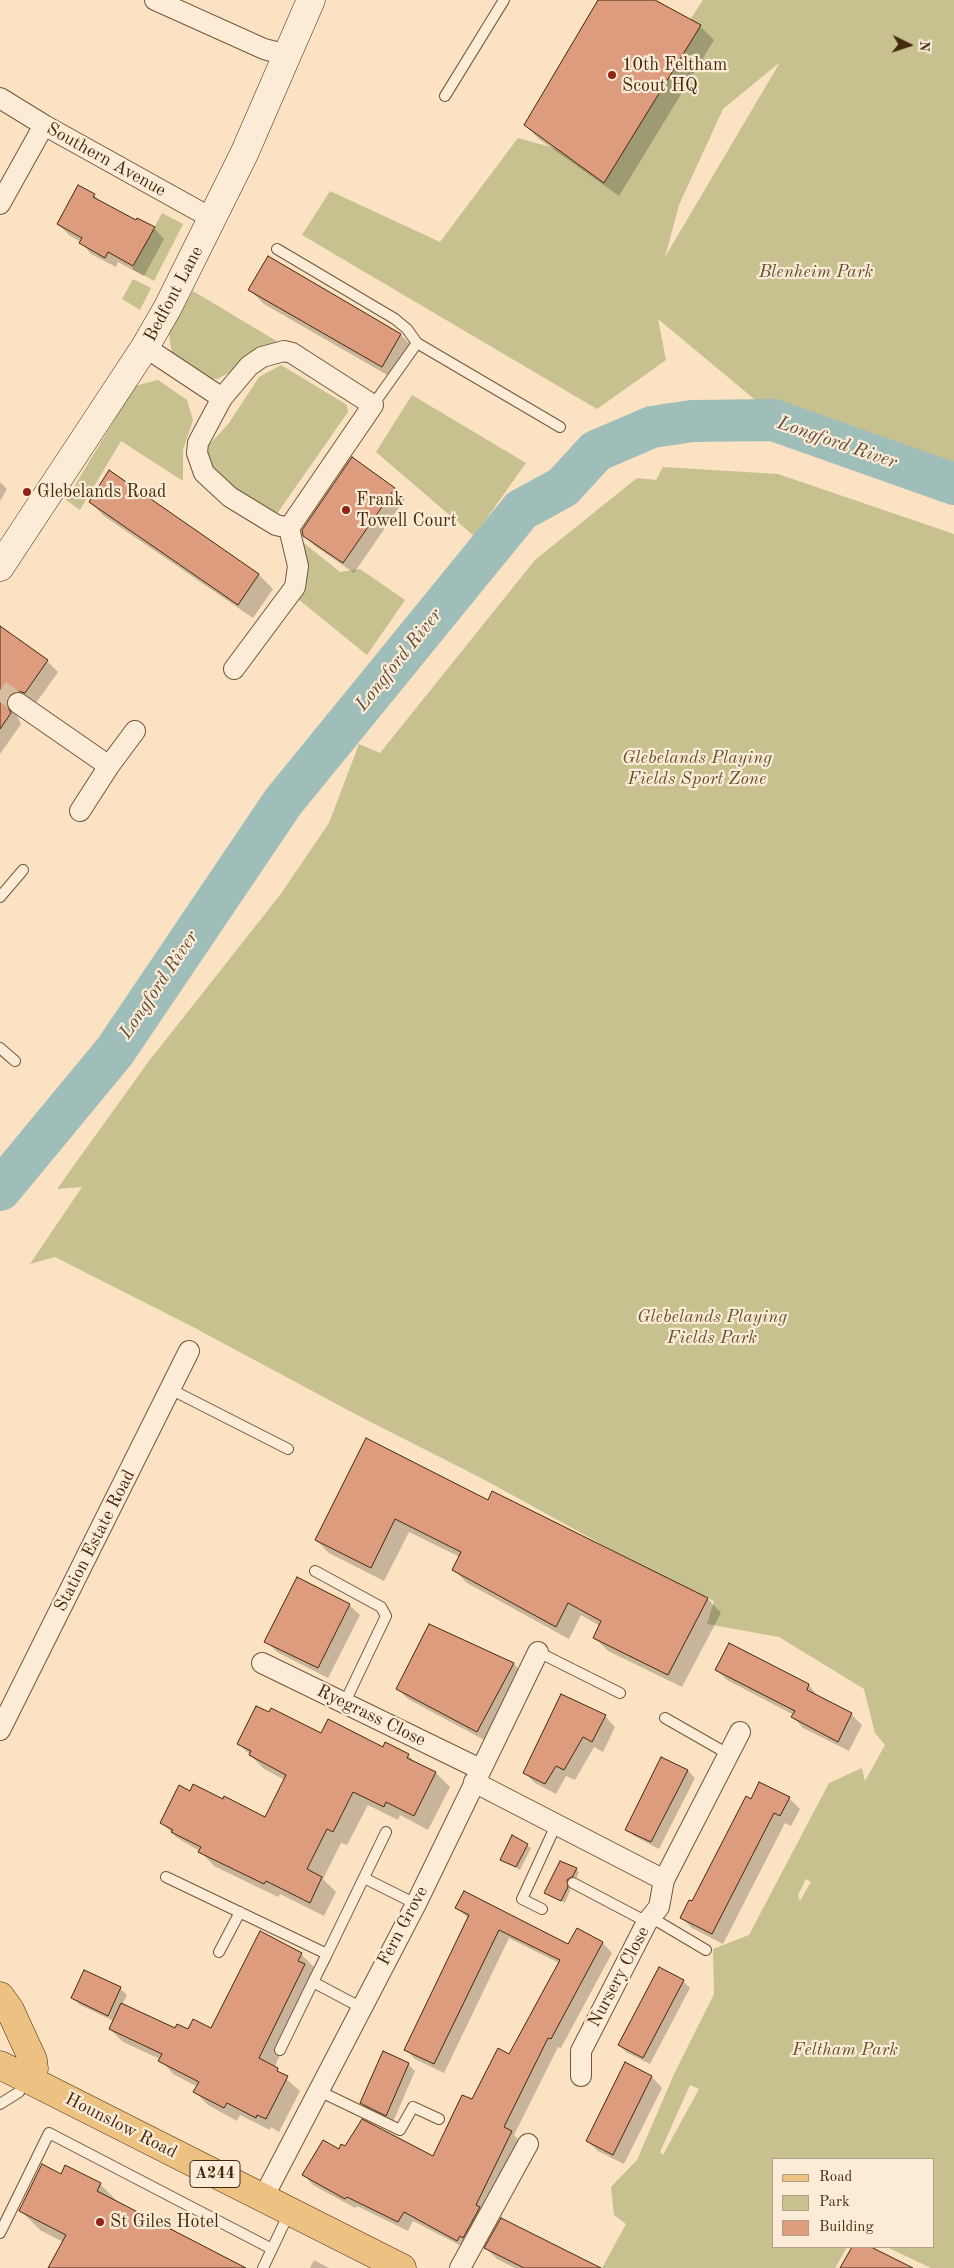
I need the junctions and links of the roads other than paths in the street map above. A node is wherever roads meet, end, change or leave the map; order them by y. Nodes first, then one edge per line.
1 (155, 0) edge
2 (311, 0) edge
3 (504, 0) edge
4 (287, 55) junction
5 (445, 96) dead end
6 (0, 98) edge
7 (44, 125) junction
8 (0, 204) edge
9 (213, 219) junction
10 (277, 249) dead end
11 (417, 343) junction
12 (145, 347) junction
13 (222, 398) junction
14 (373, 405) junction
15 (560, 427) dead end
16 (289, 528) junction
17 (0, 567) edge
18 (234, 669) dead end
19 (18, 703) tunnel mouth
20 (135, 731) dead end
21 (109, 766) junction
22 (80, 811) dead end
23 (23, 870) dead end
24 (0, 897) edge
25 (0, 1048) edge
26 (15, 1061) dead end
27 (189, 1352) dead end
28 (170, 1389) junction
29 (288, 1449) dead end
30 (315, 1571) dead end
31 (538, 1652) joint
32 (262, 1663) dead end
33 (620, 1693) dead end
34 (344, 1704) junction
35 (665, 1718) dead end
36 (0, 1730) edge
37 (740, 1732) dead end
38 (728, 1754) junction
39 (477, 1775) junction
40 (556, 1825) junction
41 (386, 1832) dead end
42 (166, 1877) dead end
43 (364, 1878) junction
44 (664, 1880) junction
45 (573, 1884) dead end
46 (416, 1904) junction
47 (542, 1908) dead end
48 (240, 1912) junction
49 (649, 1920) junction
50 (706, 1950) dead end
51 (219, 1952) dead end
52 (327, 1954) junction
53 (313, 1982) junction
54 (0, 1996) edge
55 (360, 2006) junction
56 (280, 2050) dead end
57 (0, 2065) edge
58 (581, 2076) dead end
59 (28, 2078) junction
60 (317, 2090) junction
61 (0, 2104) edge
62 (439, 2119) dead end
63 (528, 2144) dead end
64 (263, 2198) junction
65 (290, 2212) junction
66 (0, 2233) edge
67 (272, 2249) junction
68 (263, 2268) edge
69 (402, 2268) edge
70 (460, 2268) edge

1 - 4 street
2 - 4 main road, Bedfont Lane
3 - 5 lane
4 - 9 main road, Bedfont Lane
6 - 7 street, Southern Avenue
7 - 8 street
7 - 9 street, Southern Avenue
9 - 12 main road, Bedfont Lane
10 - 11 lane
11 - 14 lane
11 - 15 lane
12 - 13 street
12 - 17 main road, Bedfont Lane
13 - 14 street
13 - 16 street
14 - 16 street
16 - 18 street
19 - 21 street
20 - 21 street
21 - 22 street
23 - 24 lane
25 - 26 lane
27 - 28 street, Station Estate Road
28 - 29 lane
28 - 36 street, Station Estate Road
30 - 34 lane
31 - 33 lane
31 - 39 street, Fern Grove
32 - 34 street, Ryegrass Close
34 - 39 street, Ryegrass Close
35 - 38 lane
37 - 38 street, Nursery Close
38 - 44 street, Nursery Close
39 - 40 street
39 - 46 street, Fern Grove
40 - 44 street
40 - 47 lane
41 - 43 lane
42 - 48 lane
43 - 46 lane
43 - 52 lane
44 - 49 street, Nursery Close
45 - 49 lane
46 - 55 street, Fern Grove
48 - 51 lane
48 - 52 lane
49 - 50 lane
49 - 58 street, Nursery Close
52 - 53 lane
53 - 55 lane
53 - 56 lane
54 - 59 main road
55 - 60 street, Fern Grove
57 - 59 main road, Hounslow Road / A244
59 - 61 lane
59 - 64 main road, Hounslow Road / A244
60 - 62 lane
60 - 64 street, Fern Grove
63 - 70 street
64 - 65 main road, Hounslow Road / A244
65 - 67 lane
65 - 69 main road, Hounslow Road / A244
66 - 67 lane
67 - 68 lane

